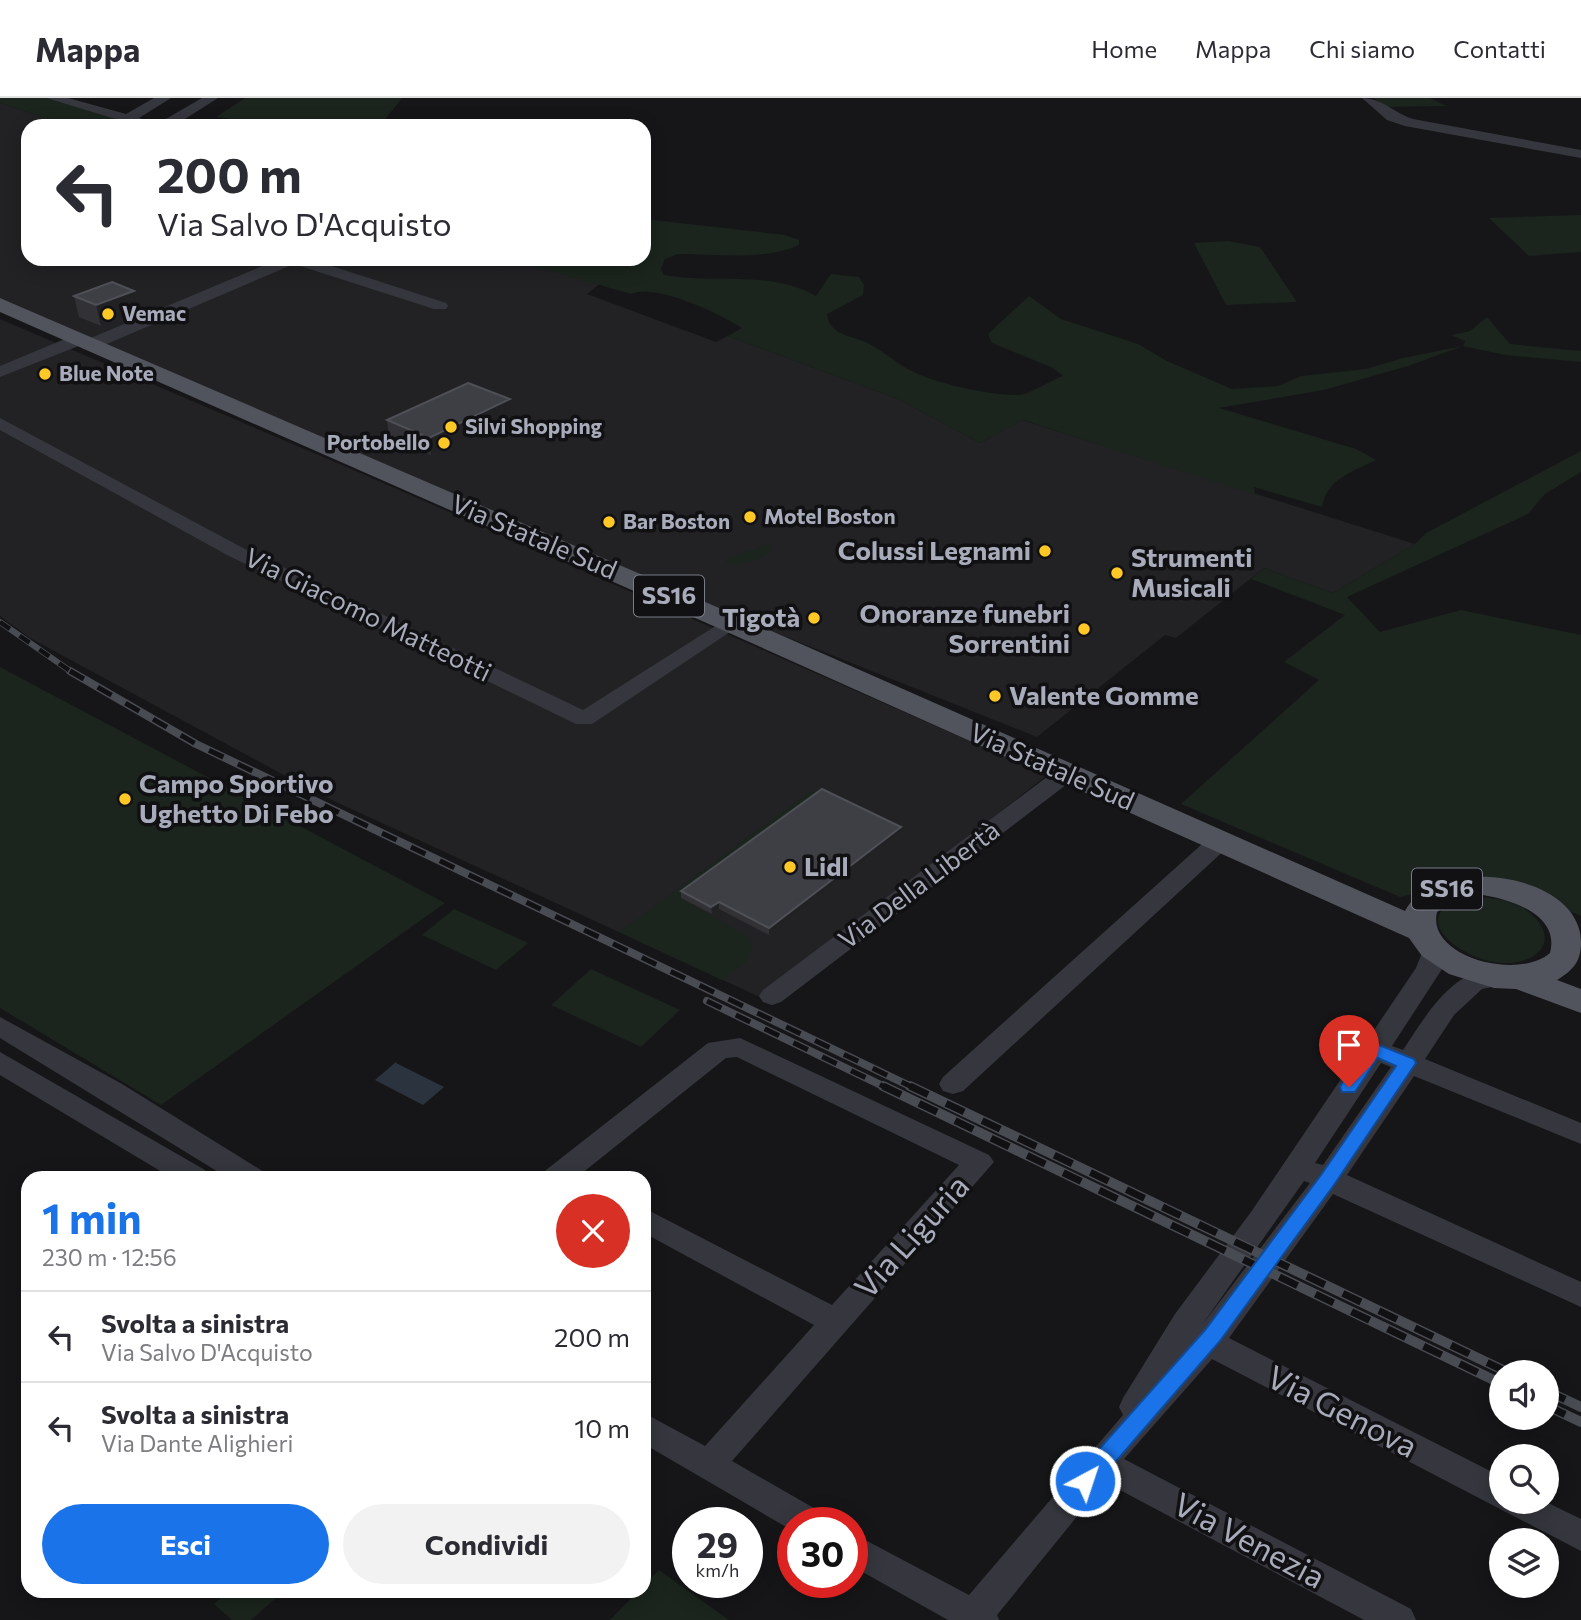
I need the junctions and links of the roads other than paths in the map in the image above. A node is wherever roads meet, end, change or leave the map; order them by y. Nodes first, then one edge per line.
1 (53, 98) edge
2 (164, 98) edge
3 (211, 98) edge
4 (1369, 98) edge
5 (127, 119) joint
6 (176, 119) edge
7 (1581, 154) edge
8 (276, 266) edge
9 (315, 266) edge
10 (0, 304) edge
11 (440, 306) dead end
12 (83, 343) junction
13 (0, 372) edge
14 (0, 423) edge
15 (732, 624) junction
16 (1067, 773) junction
17 (1220, 841) junction
18 (1336, 891) junction
19 (1430, 898) junction
20 (1428, 940) junction
21 (1572, 942) edge
22 (1510, 977) junction
23 (1581, 991) edge
24 (772, 996) dead end
25 (1581, 1002) edge
26 (0, 1027) edge
27 (1374, 1049) junction
28 (0, 1062) edge
29 (1407, 1063) junction
30 (953, 1084) dead end
31 (1581, 1134) edge
32 (1297, 1166) junction
33 (183, 1171) edge
34 (240, 1171) edge
35 (568, 1171) edge
36 (1328, 1180) junction
37 (651, 1223) edge
38 (1581, 1295) edge
39 (835, 1322) junction
40 (1195, 1335) junction
41 (651, 1431) edge
42 (1100, 1463) junction
43 (708, 1465) junction
44 (1489, 1487) edge
45 (781, 1507) edge
46 (1538, 1514) edge
47 (1581, 1536) edge
48 (868, 1557) edge
49 (975, 1619) edge
50 (1398, 1620) edge

1 - 5 street
2 - 5 street
3 - 6 street
4 - 7 street
8 - 12 street
9 - 11 street
10 - 12 main road, Via Statale Sud / SS16
12 - 13 street
12 - 15 main road, Via Statale Sud / SS16
14 - 15 street, Via Giacomo Matteotti
15 - 16 main road, Via Statale Sud / SS16
16 - 17 main road, Via Statale Sud / SS16
16 - 24 street, Via Della Libertà
17 - 18 main road, Via Statale Sud / SS16
17 - 30 street
18 - 19 main road, Via Statale Sud / SS16
18 - 20 main road, Via Statale Sud / SS16
19 - 20 main road, SS16
19 - 21 main road, SS16
20 - 22 main road, SS16
20 - 27 street
21 - 22 main road, SS16
21 - 23 main road, SS16
22 - 25 main road, SS16
22 - 29 street
26 - 34 street
27 - 29 street
27 - 32 street
28 - 33 street
29 - 31 street
29 - 36 street
32 - 36 street
32 - 40 street
35 - 39 street, Via Liguria
36 - 38 street
36 - 40 street
37 - 39 street
39 - 43 street, Via Liguria
40 - 42 street
40 - 44 street, Via Genova
41 - 43 street
42 - 49 street
42 - 50 street, Via Venezia
43 - 45 street
46 - 47 street
48 - 49 street

